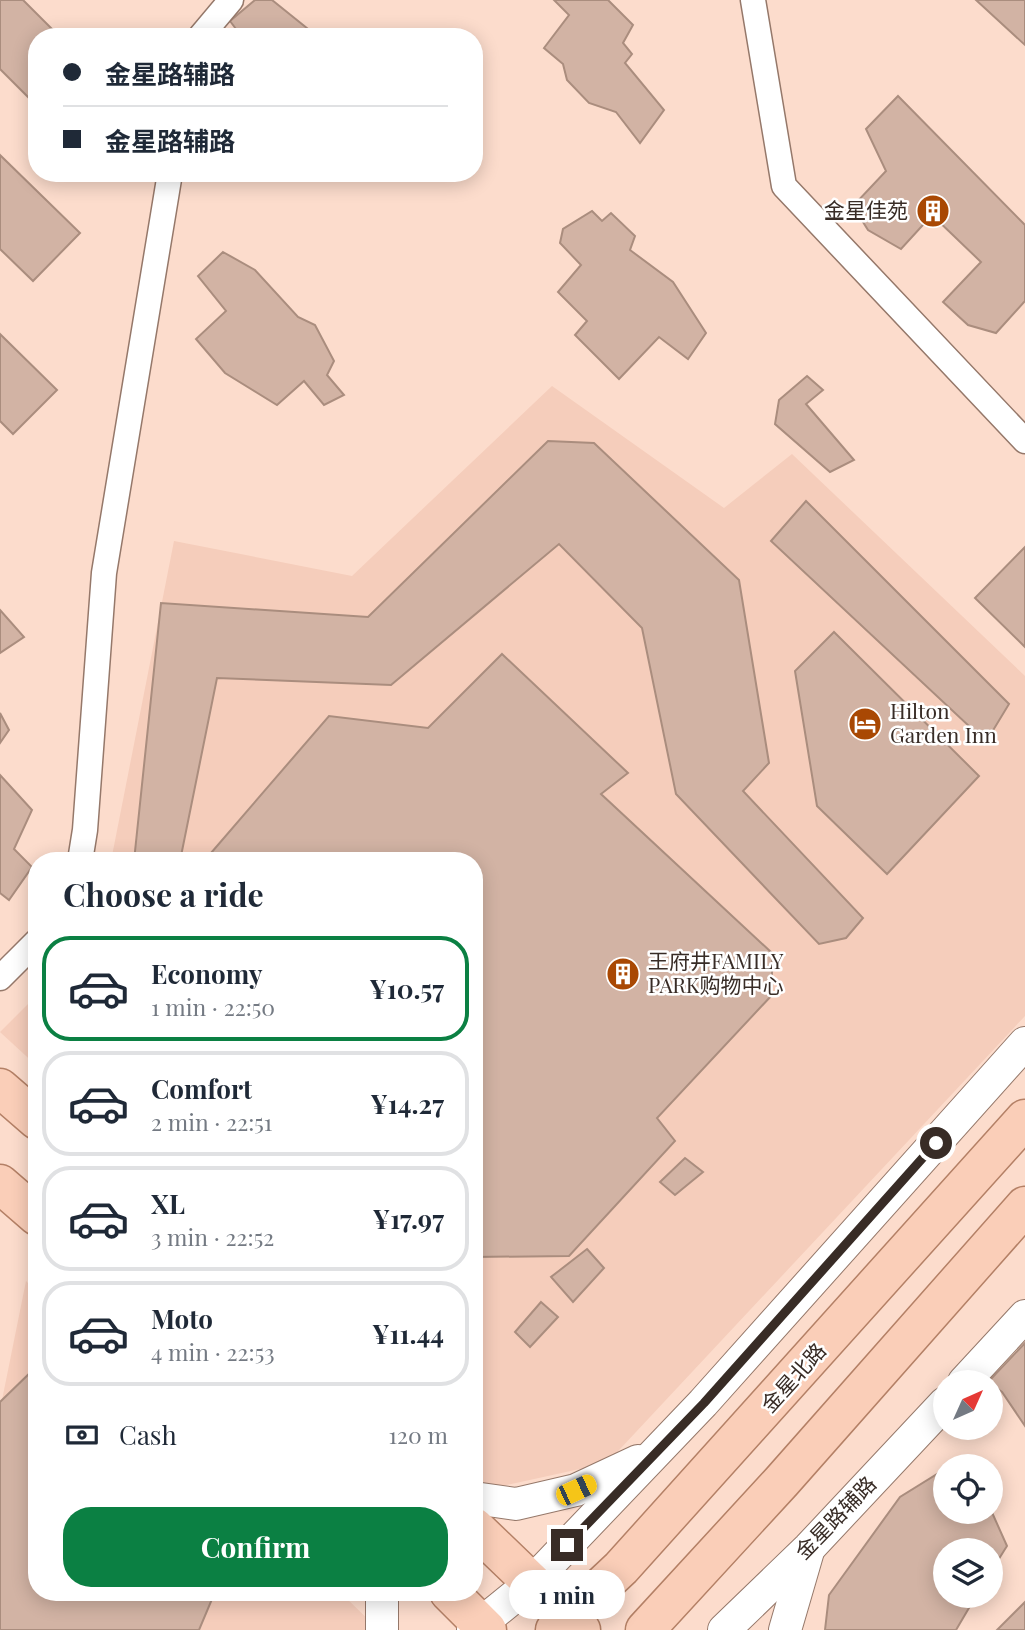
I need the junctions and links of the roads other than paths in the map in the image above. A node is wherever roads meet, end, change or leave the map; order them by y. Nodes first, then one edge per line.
1 (231, 0) edge
2 (753, 0) edge
3 (208, 28) edge
4 (169, 182) edge
5 (1025, 441) edge
6 (81, 852) edge
7 (28, 950) edge
8 (0, 978) edge
9 (1025, 1043) edge
10 (0, 1088) edge
11 (28, 1112) edge
12 (1025, 1119) edge
13 (0, 1184) edge
14 (1025, 1206) edge
15 (28, 1208) edge
16 (1025, 1316) edge
17 (975, 1370) edge
18 (933, 1416) edge
19 (655, 1454) junction
20 (483, 1499) edge
21 (483, 1536) edge
22 (809, 1548) junction
23 (531, 1582) junction
24 (382, 1601) edge
25 (457, 1601) edge
26 (569, 1626) edge
27 (480, 1628) edge
28 (382, 1630) edge
29 (645, 1630) edge
30 (724, 1630) edge
31 (785, 1630) edge

1 - 3 street
2 - 5 street
4 - 6 street
7 - 8 street
9 - 19 street
10 - 11 main road
12 - 26 main road, 金星北路
13 - 15 main road
14 - 29 main road
16 - 17 street
18 - 22 street, 金星路辅路
19 - 20 street
19 - 23 street
21 - 23 main road
22 - 30 street, 金星路辅路
22 - 31 street
23 - 26 main road
23 - 27 street
24 - 28 street
25 - 27 main road

